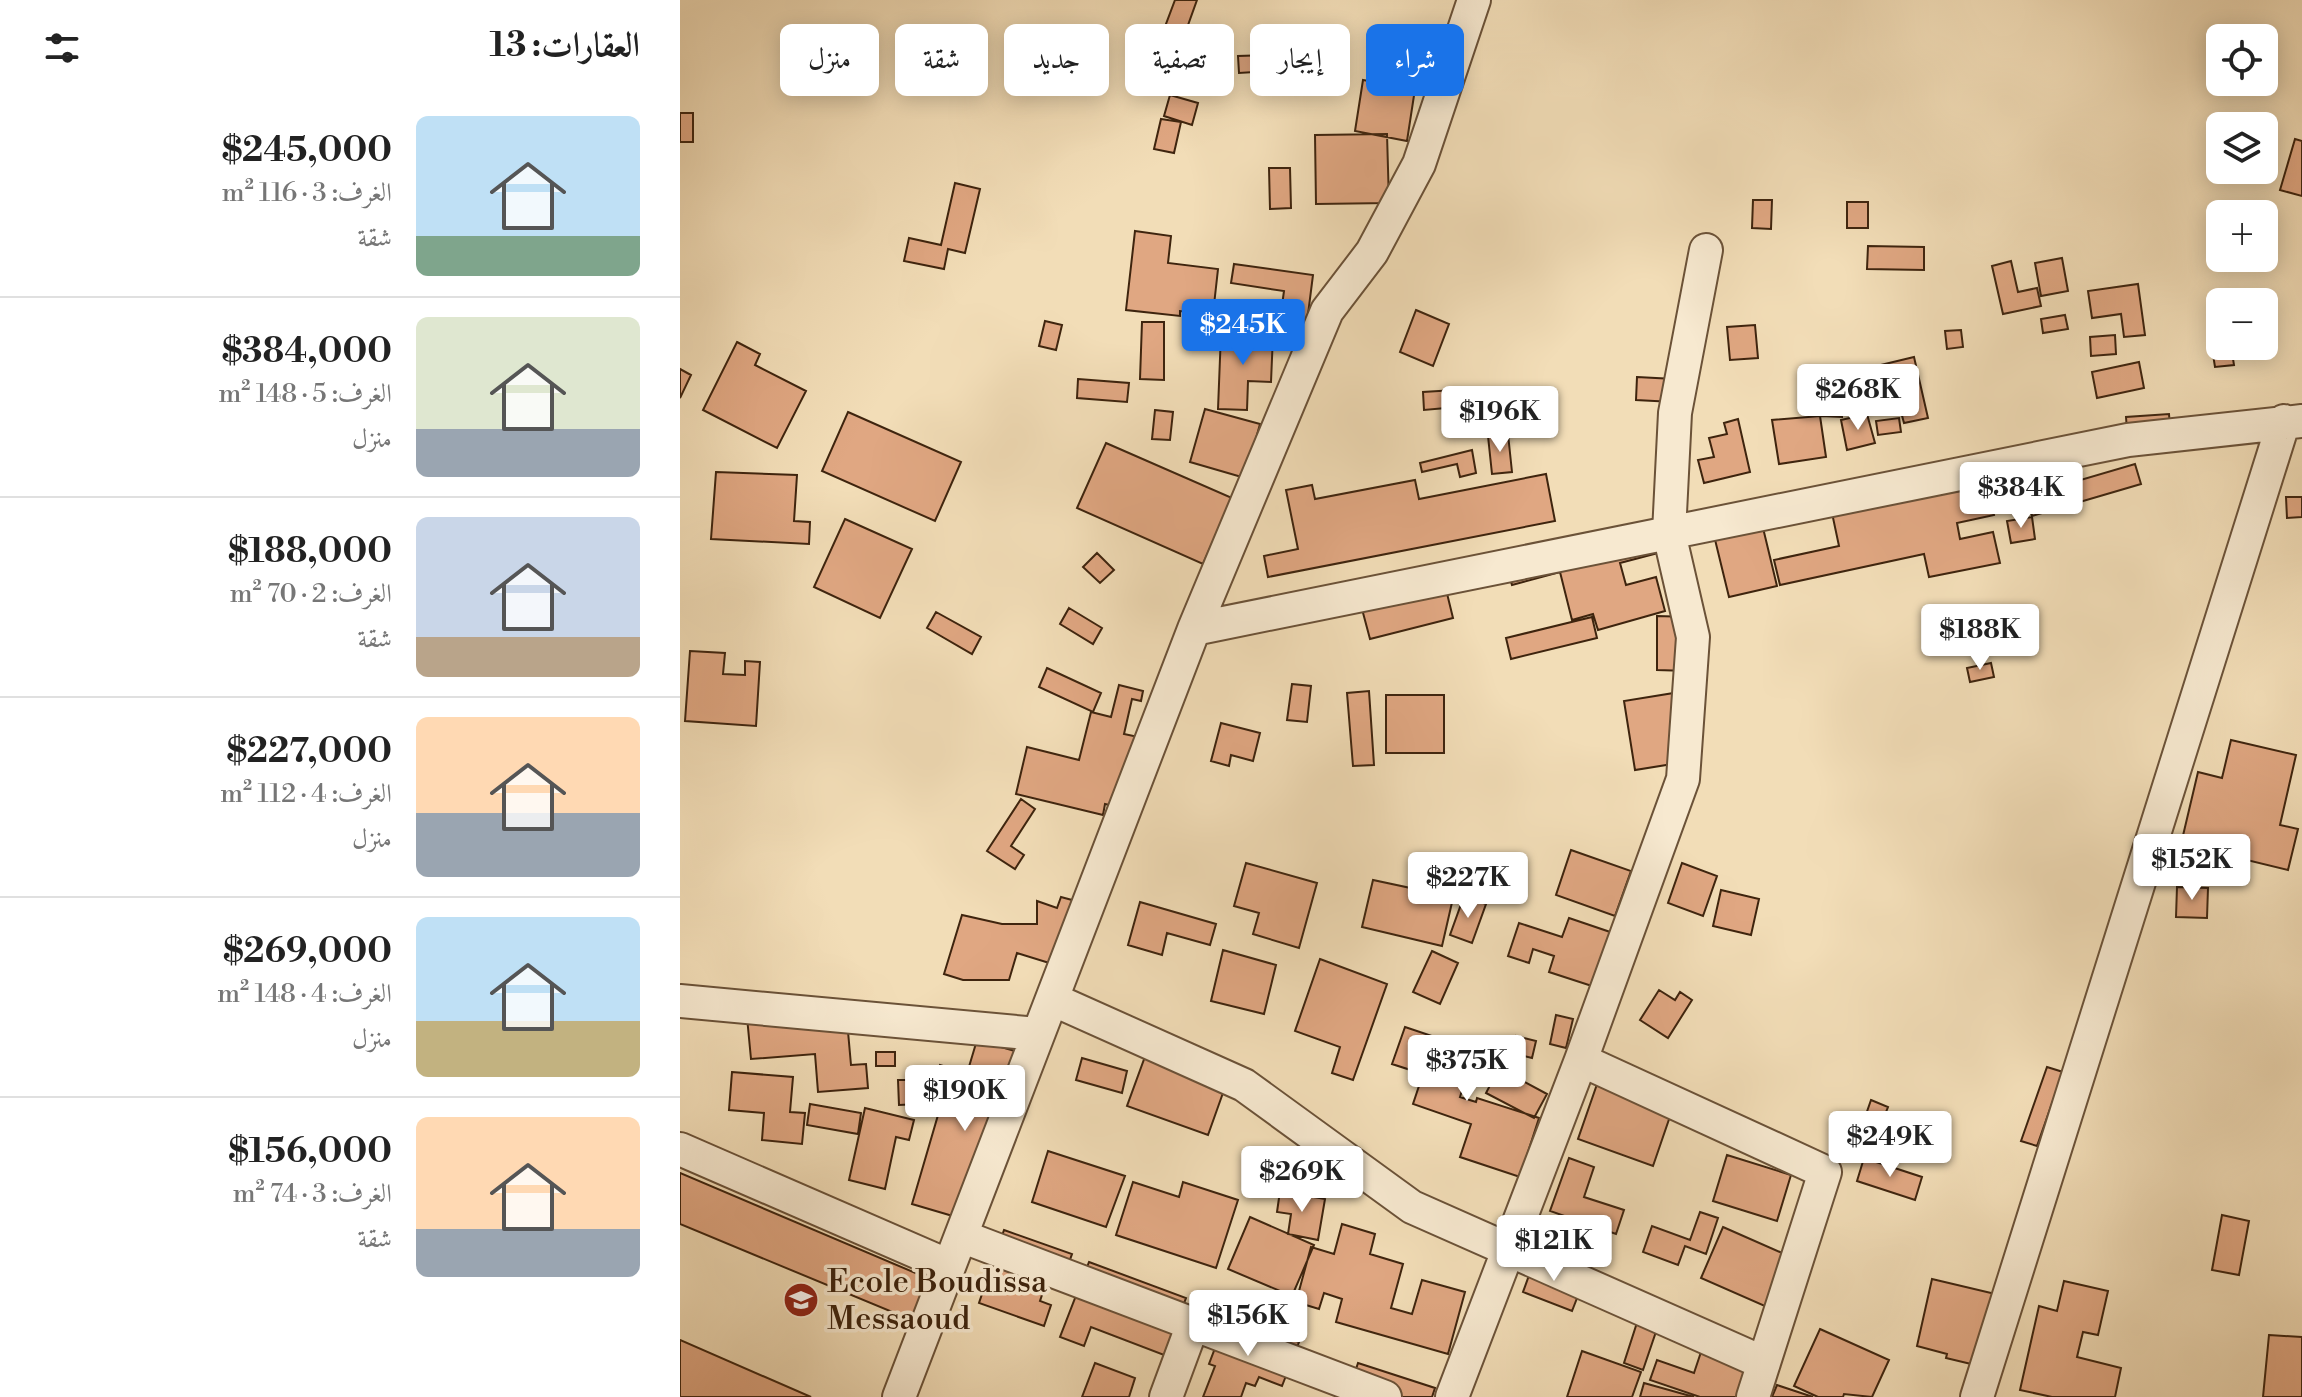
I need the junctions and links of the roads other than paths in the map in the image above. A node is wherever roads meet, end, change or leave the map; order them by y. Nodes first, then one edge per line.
1 (1474, 0) edge
2 (1706, 250) dead end
3 (2293, 421) edge
4 (1669, 533) junction
5 (1194, 629) junction
6 (1052, 999) junction
7 (680, 1001) edge
8 (1038, 1034) junction
9 (1581, 1060) junction
10 (680, 1149) edge
11 (961, 1236) junction
12 (1508, 1249) junction
13 (949, 1266) junction
14 (1193, 1324) junction
15 (1764, 1363) junction
16 (899, 1397) edge
17 (1166, 1397) edge
18 (1385, 1397) edge
19 (1452, 1397) edge
20 (1753, 1397) edge
21 (1977, 1397) edge

1 - 5 street
2 - 4 street
3 - 4 street
3 - 21 street
4 - 5 street
4 - 9 street
5 - 6 street
6 - 8 street
6 - 12 street
7 - 8 street
8 - 11 street
9 - 12 street
9 - 15 street
10 - 13 street
11 - 13 street
11 - 14 street
12 - 15 street
12 - 19 street
13 - 16 street
14 - 17 street
14 - 18 street
15 - 20 street

